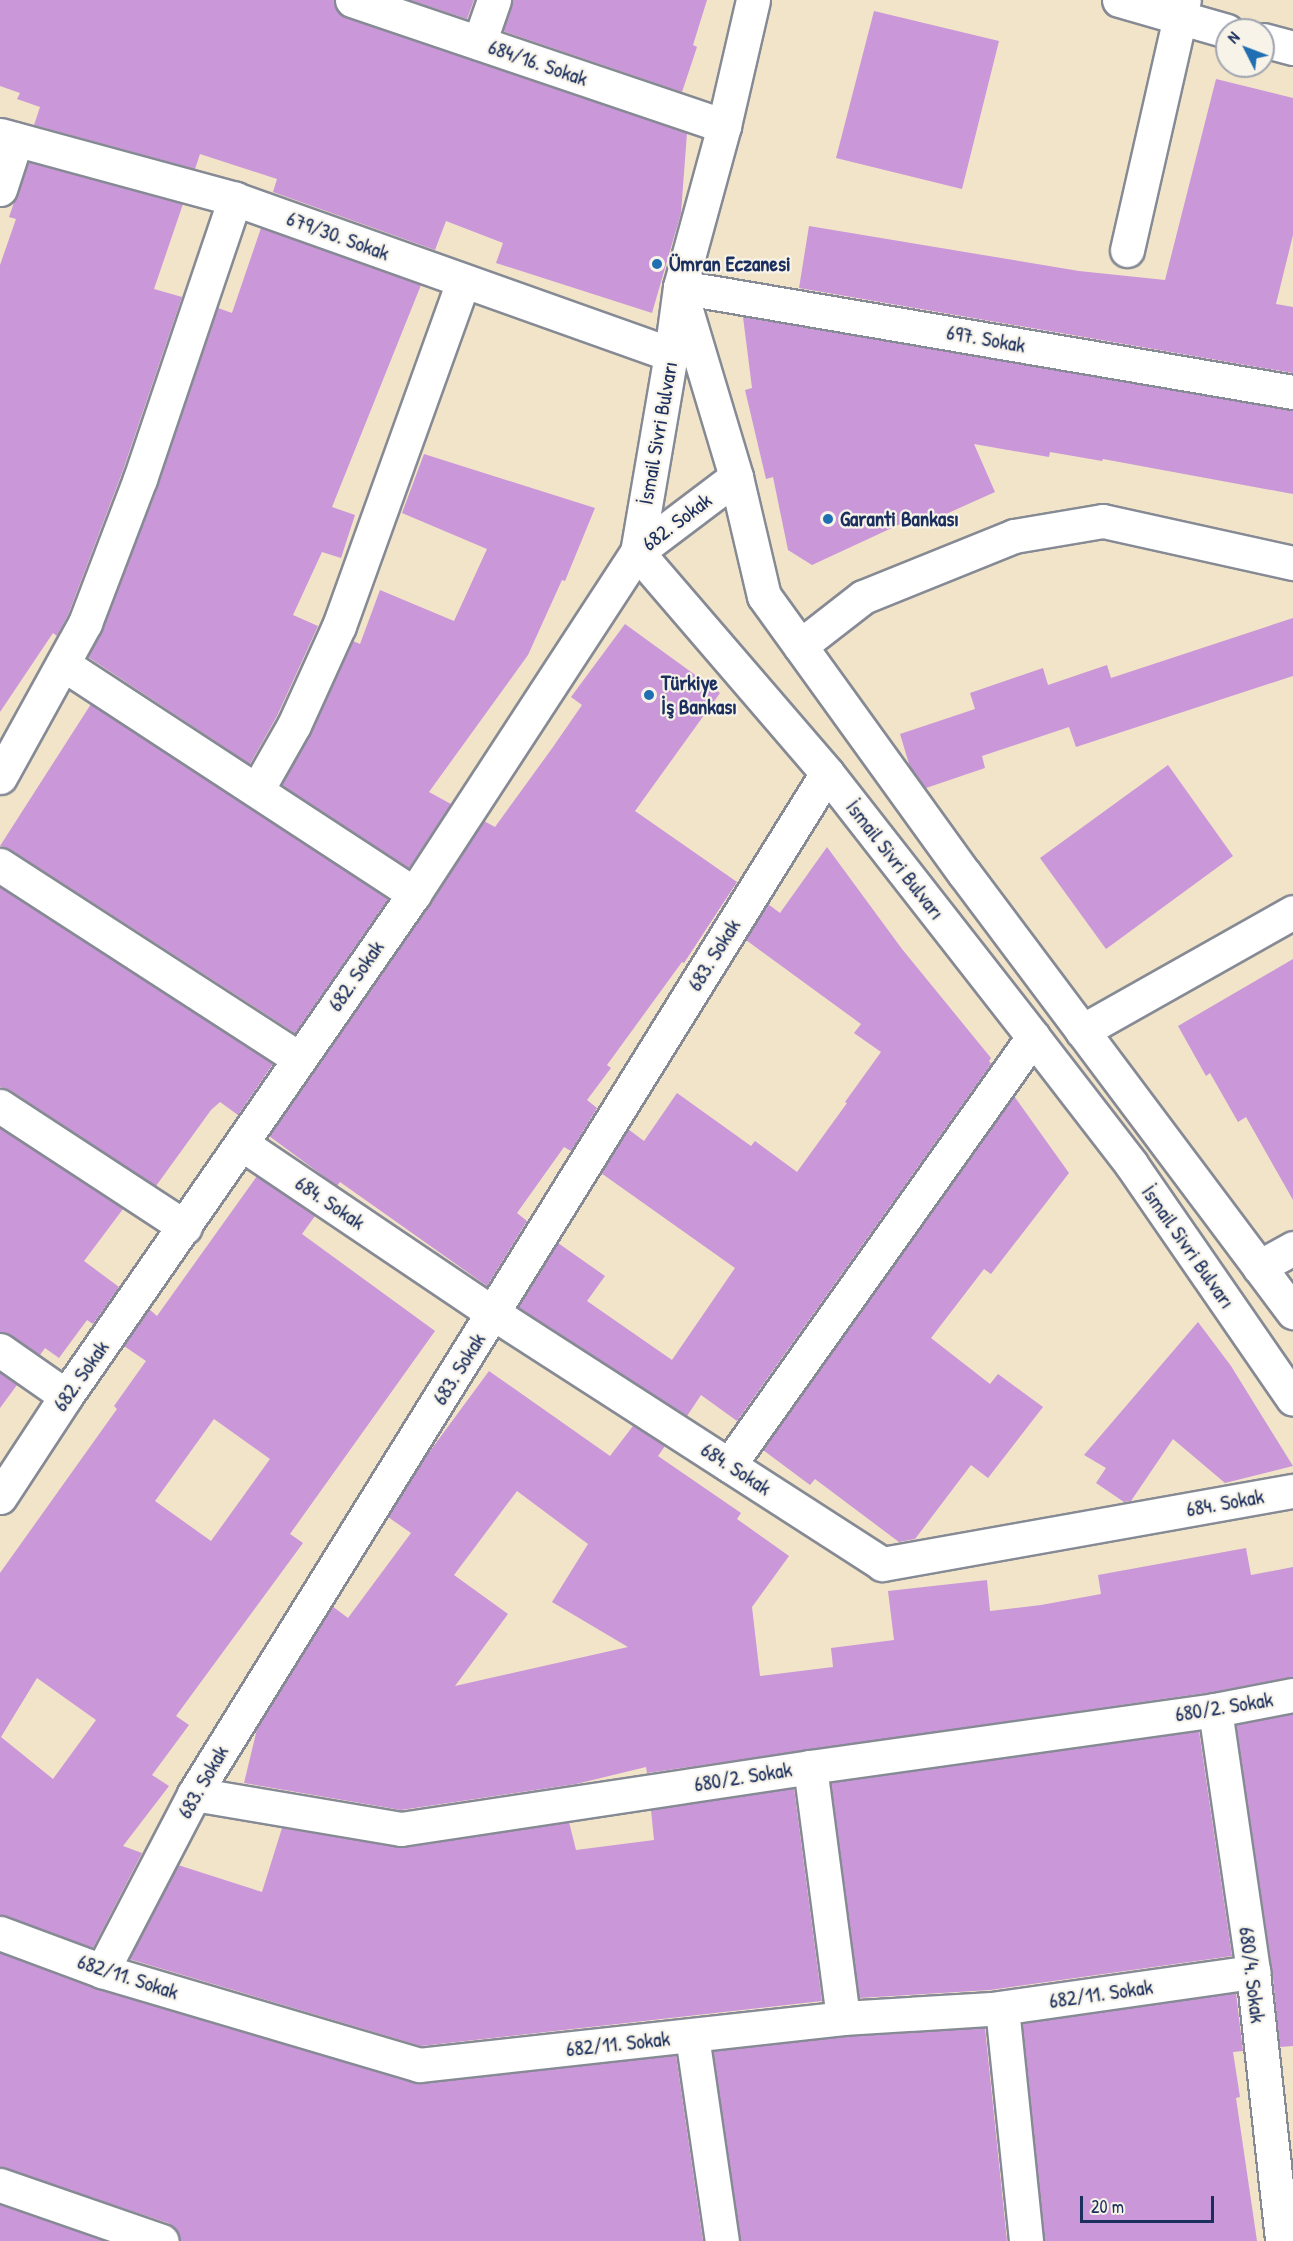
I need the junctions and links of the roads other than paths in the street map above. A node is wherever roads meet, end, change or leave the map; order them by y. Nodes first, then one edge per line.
1 (352, 0) edge
2 (494, 0) edge
3 (753, 0) edge
4 (1119, 0) edge
5 (1181, 10) edge
6 (1215, 26) edge
7 (479, 43) junction
8 (1275, 43) edge
9 (1293, 48) edge
10 (724, 126) junction
11 (8, 137) edge
12 (0, 189) edge
13 (235, 199) junction
14 (1127, 250) dead end
15 (463, 282) junction
16 (680, 287) junction
17 (671, 354) junction
18 (1293, 392) edge
19 (736, 477) junction
20 (637, 552) junction
21 (1293, 563) edge
22 (800, 646) junction
23 (63, 664) junction
24 (827, 773) junction
25 (0, 777) edge
26 (257, 790) junction
27 (0, 865) edge
28 (414, 894) junction
29 (1293, 912) edge
30 (1082, 1031) junction
31 (1033, 1036) junction
32 (298, 1058) junction
33 (0, 1106) edge
34 (242, 1144) junction
35 (185, 1227) junction
36 (1293, 1248) edge
37 (1259, 1267) junction
38 (1293, 1312) edge
39 (493, 1313) junction
40 (0, 1350) edge
41 (66, 1396) junction
42 (1293, 1399) edge
43 (729, 1465) junction
44 (1293, 1491) edge
45 (0, 1497) edge
46 (1293, 1695) edge
47 (1215, 1710) junction
48 (810, 1767) junction
49 (194, 1794) junction
50 (0, 1933) edge
51 (102, 1971) junction
52 (1253, 1972) junction
53 (1002, 2008) junction
54 (843, 2018) junction
55 (692, 2036) junction
56 (0, 2185) edge
57 (1286, 2205) edge
58 (162, 2241) edge
59 (722, 2241) edge
60 (1026, 2241) edge
61 (1282, 2241) edge

1 - 7 street, 684/16. Sokak
2 - 7 street
3 - 10 street, İsmail Sivri Bulvarı
4 - 5 street
5 - 6 street
5 - 14 street
7 - 10 street, 684/16. Sokak
8 - 9 street
10 - 16 street, İsmail Sivri Bulvarı
11 - 12 street
11 - 13 street, 679/30. Sokak
13 - 15 street, 679/30. Sokak
13 - 23 street
15 - 17 street, 679/30. Sokak
15 - 26 street
16 - 17 street, İsmail Sivri Bulvarı
16 - 18 street, 697. Sokak
16 - 19 street, İsmail Sivri Bulvarı
17 - 20 street, İsmail Sivri Bulvarı
19 - 20 street, 682. Sokak
19 - 22 street, İsmail Sivri Bulvarı
20 - 24 street, İsmail Sivri Bulvarı
20 - 28 street, 682. Sokak
21 - 22 street
22 - 30 street, İsmail Sivri Bulvarı
23 - 25 street
23 - 26 street
24 - 31 street, İsmail Sivri Bulvarı
24 - 39 street, 683. Sokak
26 - 28 street
27 - 32 street
28 - 32 street, 682. Sokak
29 - 30 street
30 - 37 street, İsmail Sivri Bulvarı
31 - 42 street, İsmail Sivri Bulvarı
31 - 43 street
32 - 34 street, 682. Sokak
33 - 35 street
34 - 35 street, 682. Sokak
34 - 39 street, 684. Sokak
35 - 41 street, 682. Sokak
36 - 37 street
37 - 38 street, İsmail Sivri Bulvarı
39 - 43 street, 684. Sokak
39 - 49 street, 683. Sokak
40 - 41 street
41 - 45 street, 682. Sokak
43 - 44 street, 684. Sokak
46 - 47 street, 680/2. Sokak
47 - 48 street, 680/2. Sokak
47 - 52 street, 680/4. Sokak
48 - 49 street, 680/2. Sokak
48 - 54 street
49 - 51 street, 683. Sokak
50 - 51 street, 682/11. Sokak
51 - 55 street, 682/11. Sokak
52 - 53 street, 682/11. Sokak
52 - 57 street, 680/4. Sokak
53 - 54 street, 682/11. Sokak
53 - 60 street
54 - 55 street, 682/11. Sokak
55 - 59 street
56 - 58 street
57 - 61 street, 680/4. Sokak

